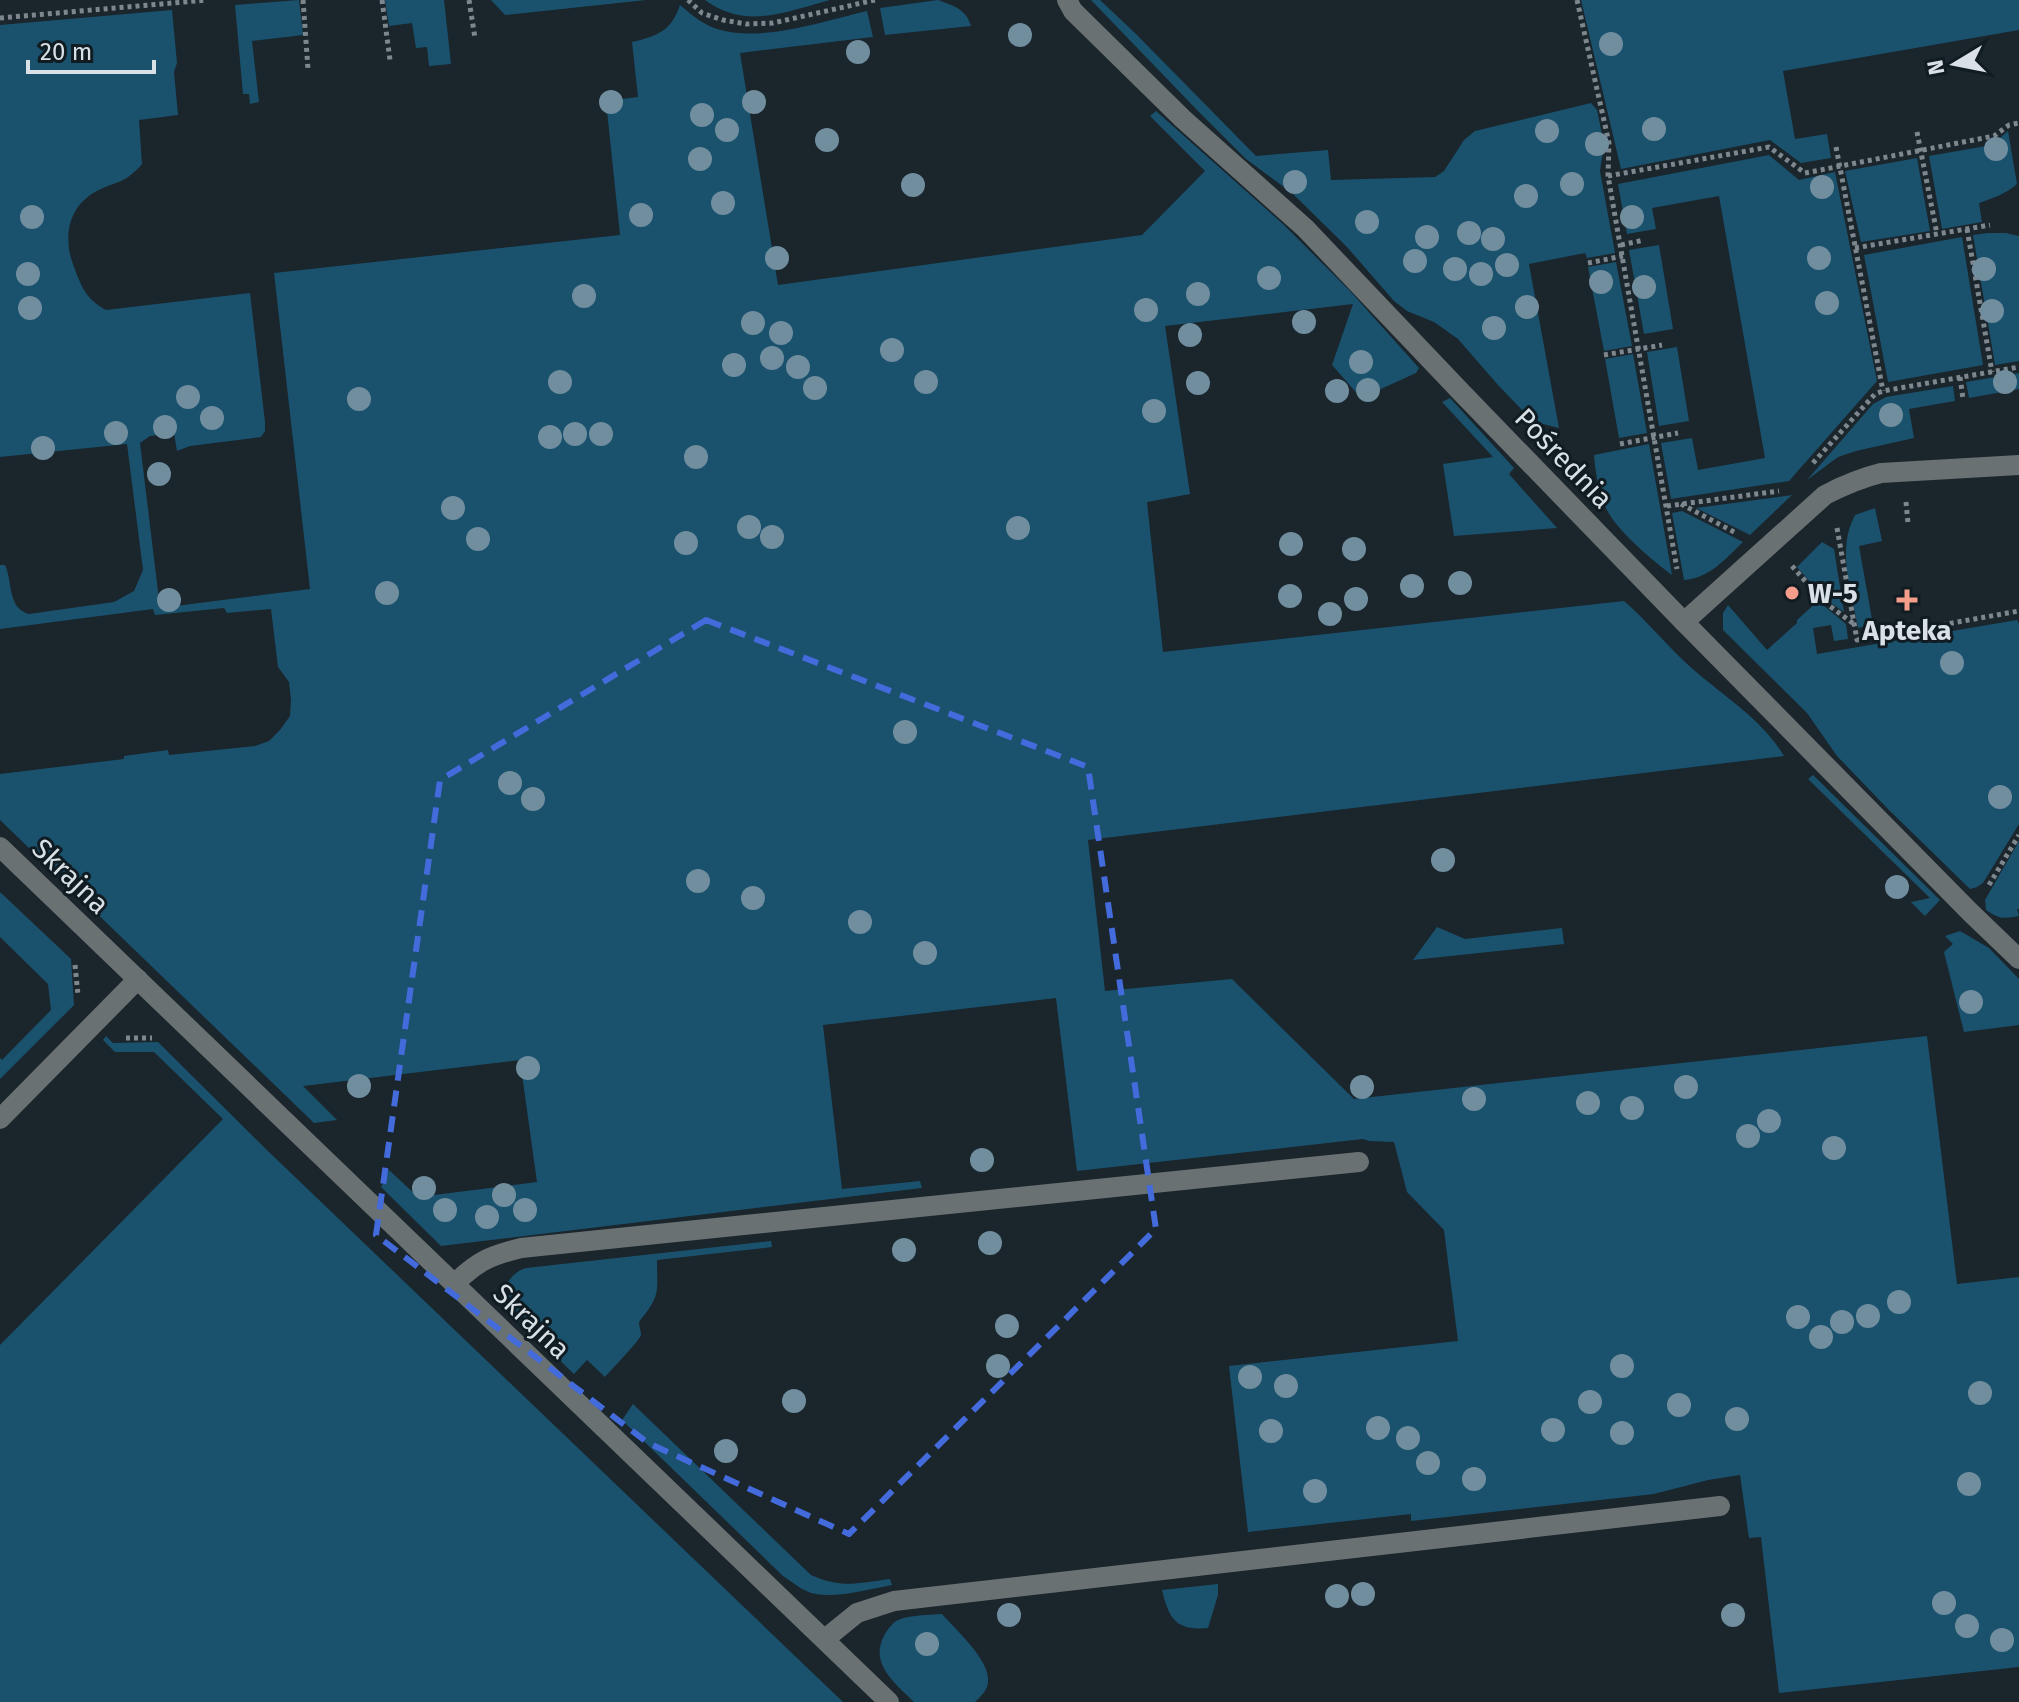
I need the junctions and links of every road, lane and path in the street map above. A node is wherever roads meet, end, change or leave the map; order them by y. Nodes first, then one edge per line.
1 (207, 0) edge
2 (303, 0) edge
3 (382, 0) edge
4 (469, 0) edge
5 (688, 0) edge
6 (875, 0) edge
7 (1067, 0) edge
8 (1577, 0) edge
9 (0, 18) edge
10 (475, 38) dead end
11 (390, 60) dead end
12 (308, 69) dead end
13 (2008, 117) dead end
14 (2019, 123) edge
15 (2009, 125) junction
16 (1917, 132) dead end
17 (1836, 147) dead end
18 (1921, 150) junction
19 (1839, 166) junction
20 (1608, 176) junction
21 (1990, 225) dead end
22 (1967, 229) junction
23 (1937, 234) junction
24 (1644, 240) dead end
25 (1621, 245) junction
26 (1855, 248) junction
27 (1623, 256) junction
28 (1588, 263) dead end
29 (1662, 345) dead end
30 (1639, 349) junction
31 (1604, 355) dead end
32 (2019, 367) edge
33 (1992, 372) junction
34 (1960, 377) junction
35 (1883, 391) junction
36 (1963, 399) dead end
37 (1678, 433) dead end
38 (1655, 438) junction
39 (1620, 444) dead end
40 (2019, 465) edge
41 (1808, 469) dead end
42 (1789, 490) dead end
43 (1681, 504) junction
44 (1667, 506) junction
45 (1836, 525) dead end
46 (1766, 548) junction
47 (1791, 566) dead end
48 (2019, 612) edge
49 (1684, 622) junction
50 (1854, 624) junction
51 (2019, 835) edge
52 (0, 847) edge
53 (1970, 912) junction
54 (2019, 959) edge
55 (138, 979) junction
56 (0, 1119) edge
57 (1359, 1162) dead end
58 (454, 1284) junction
59 (1720, 1506) dead end
60 (825, 1639) junction
61 (889, 1702) edge

1 - 9 path
2 - 12 path
3 - 11 path
4 - 10 path
5 - 6 path
7 - 49 street, Pośrednia
8 - 20 path
13 - 15 path
14 - 15 path
15 - 18 path
16 - 18 path
17 - 19 path
18 - 19 path
18 - 23 path
19 - 20 path
19 - 26 path
20 - 25 path
21 - 22 path
22 - 23 path
22 - 33 path
23 - 26 path
24 - 25 path
25 - 27 path
26 - 35 path
27 - 28 path
27 - 30 path
29 - 30 path
30 - 31 path
30 - 38 path
32 - 33 path
33 - 34 path
34 - 35 path
34 - 36 path
35 - 41 path
37 - 38 path
38 - 39 path
38 - 44 path
40 - 46 street
42 - 43 path
43 - 44 path
43 - 46 path
44 - 49 path
45 - 50 path
46 - 49 street
47 - 50 path
48 - 50 path
49 - 53 street, Pośrednia
51 - 53 path
52 - 55 street, Skrajna
53 - 54 street, Pośrednia
55 - 56 street
55 - 58 street, Skrajna
57 - 58 street
58 - 60 street, Skrajna
59 - 60 street
60 - 61 street, Skrajna

